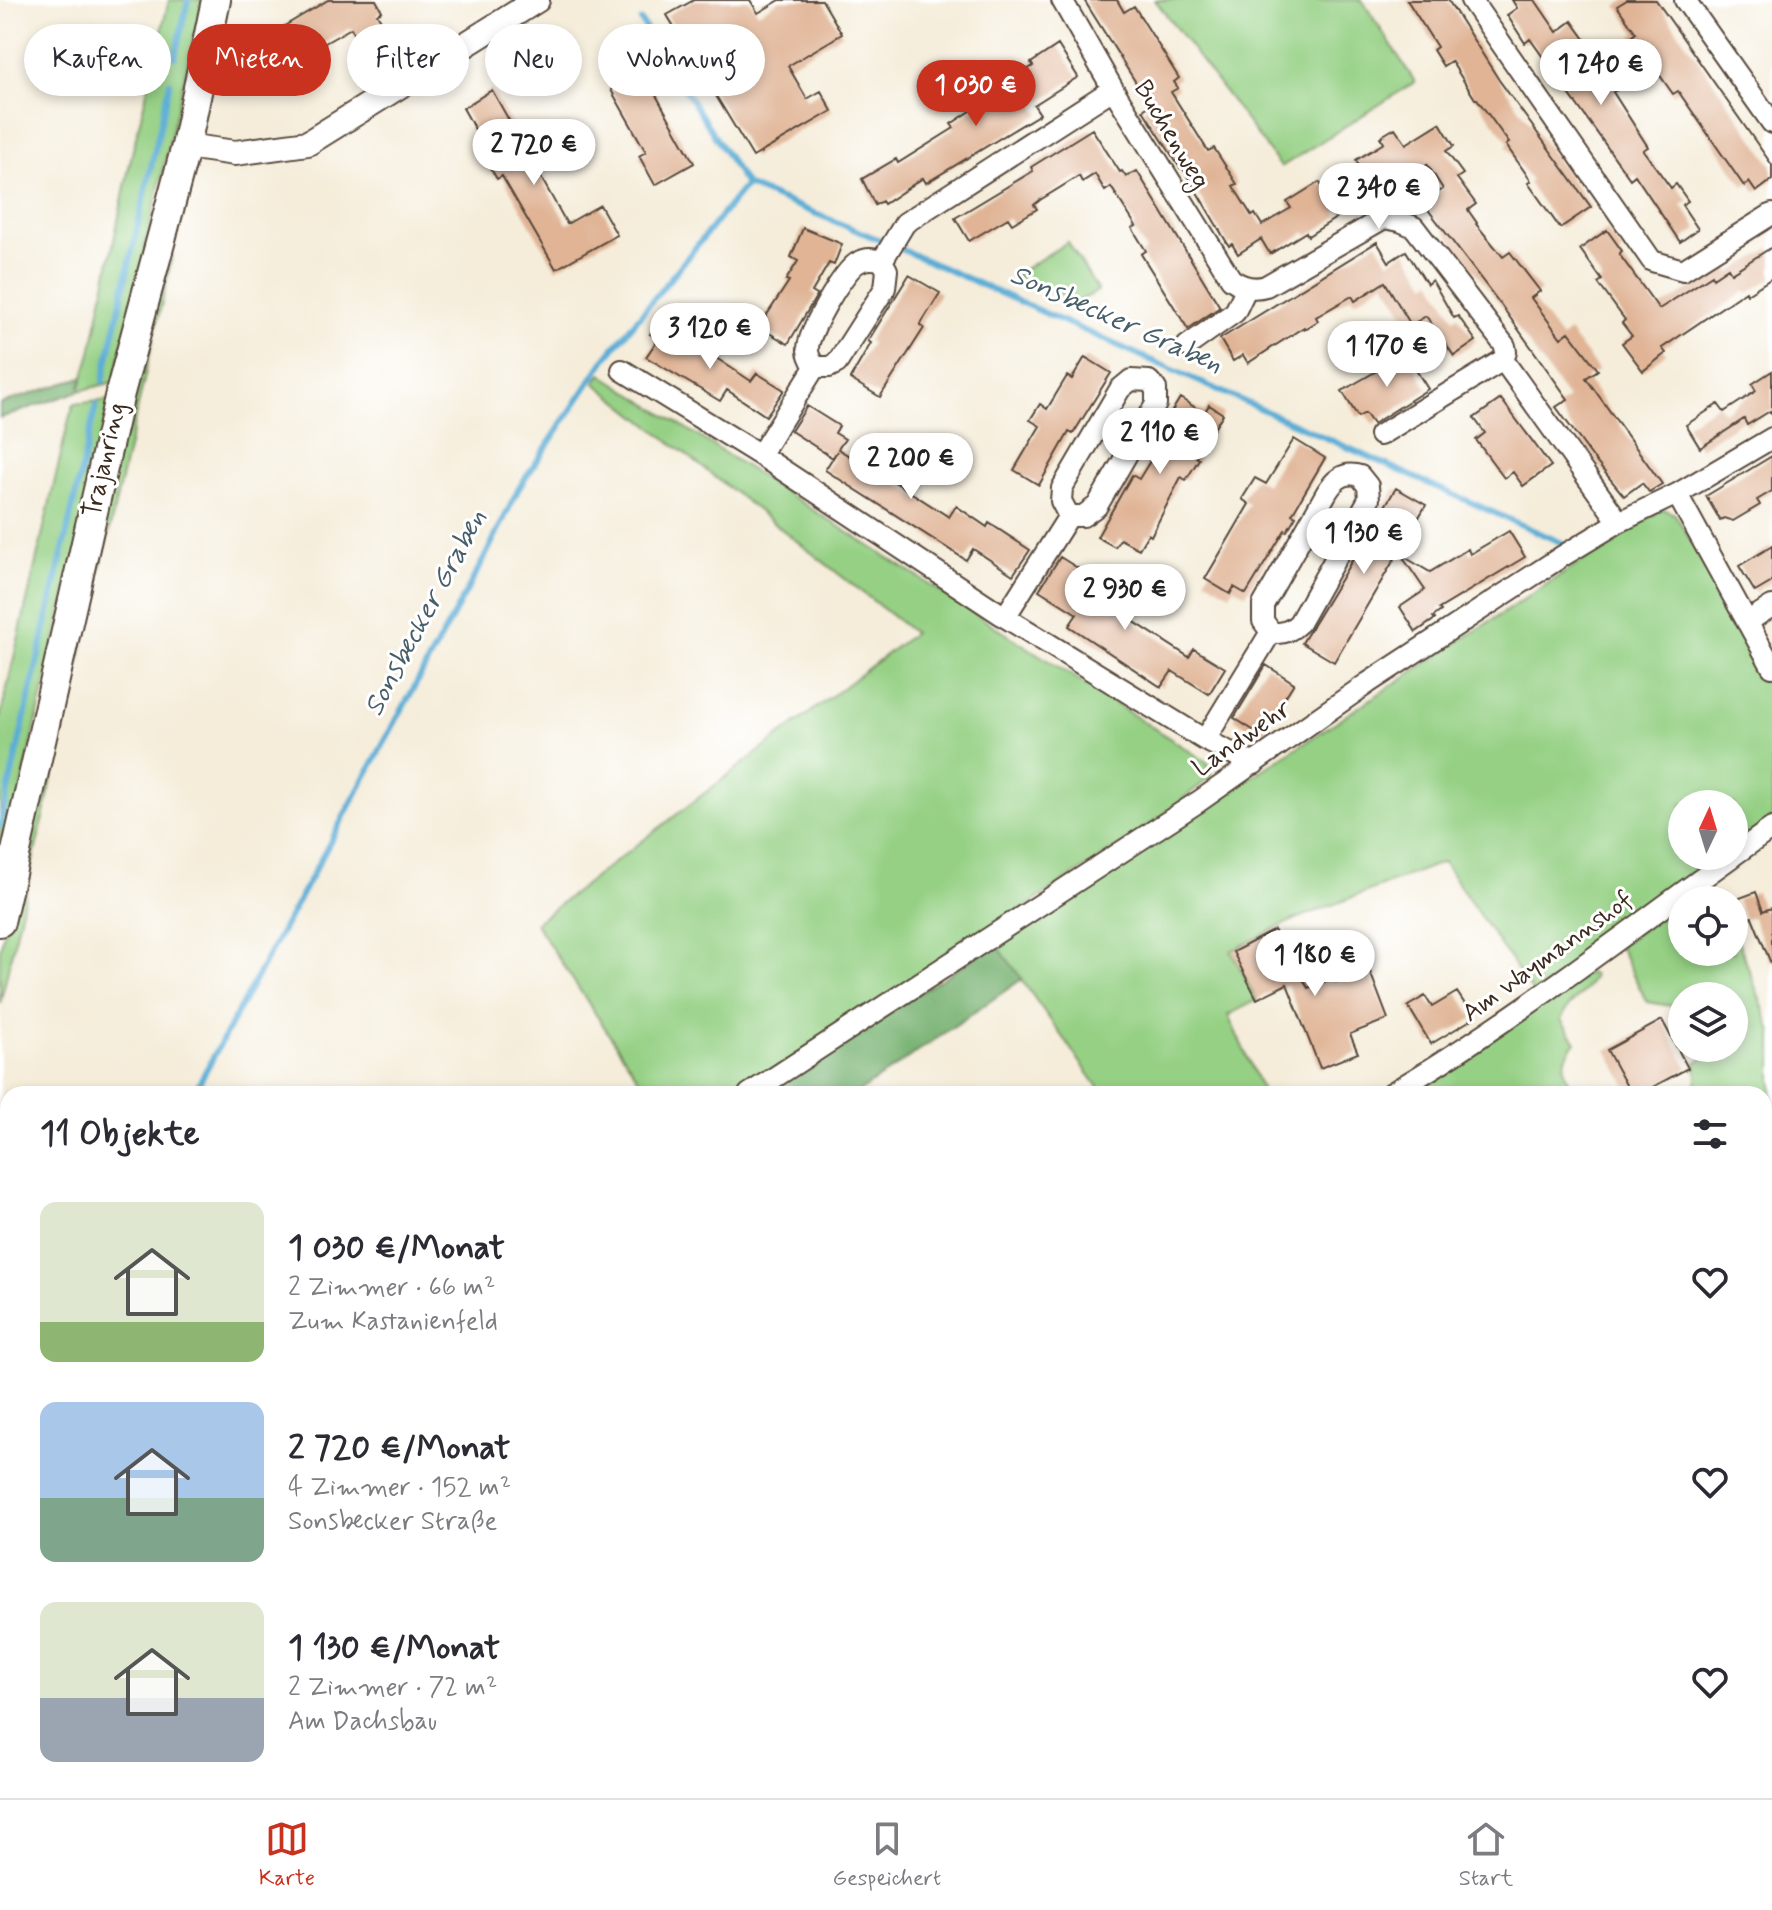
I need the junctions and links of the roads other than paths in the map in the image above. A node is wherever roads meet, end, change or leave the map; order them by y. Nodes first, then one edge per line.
1 (216, 0) edge
2 (537, 0) edge
3 (1062, 0) edge
4 (1471, 0) edge
5 (1685, 0) edge
6 (1113, 89) junction
7 (1772, 123) edge
8 (186, 146) junction
9 (1772, 214) edge
10 (882, 261) junction
11 (1247, 287) junction
12 (1187, 346) dead end
13 (1503, 360) junction
14 (815, 367) junction
15 (622, 370) dead end
16 (1380, 435) dead end
17 (1772, 438) edge
18 (760, 455) junction
19 (1677, 494) junction
20 (1069, 516) junction
21 (1619, 522) junction
22 (1772, 606) edge
23 (1005, 617) junction
24 (1747, 622) junction
25 (1271, 632) junction
26 (1772, 667) edge
27 (1205, 740) junction
28 (1254, 764) junction
29 (1772, 828) edge
30 (1748, 845) edge
31 (1714, 870) edge
32 (0, 922) edge
33 (761, 1086) edge
34 (1403, 1086) edge

1 - 8 main road, Trajanring
2 - 8 street
3 - 6 street, Buchenweg
4 - 9 street
5 - 7 street
6 - 10 street
6 - 11 street, Buchenweg
8 - 32 main road, Trajanring
10 - 14 street
10 - 14 street
11 - 12 street
11 - 13 street
13 - 16 street
13 - 21 street
14 - 18 street
15 - 18 street
17 - 19 street, Landwehr
18 - 23 street
19 - 21 street, Landwehr
19 - 24 street
20 - 20 street
20 - 23 street
21 - 28 street, Landwehr
22 - 24 street
23 - 27 street
24 - 26 street
25 - 25 street
25 - 27 street
27 - 28 street
28 - 33 street, Landwehr
29 - 30 street, Am Waymannshof
31 - 34 street, Am Waymannshof

